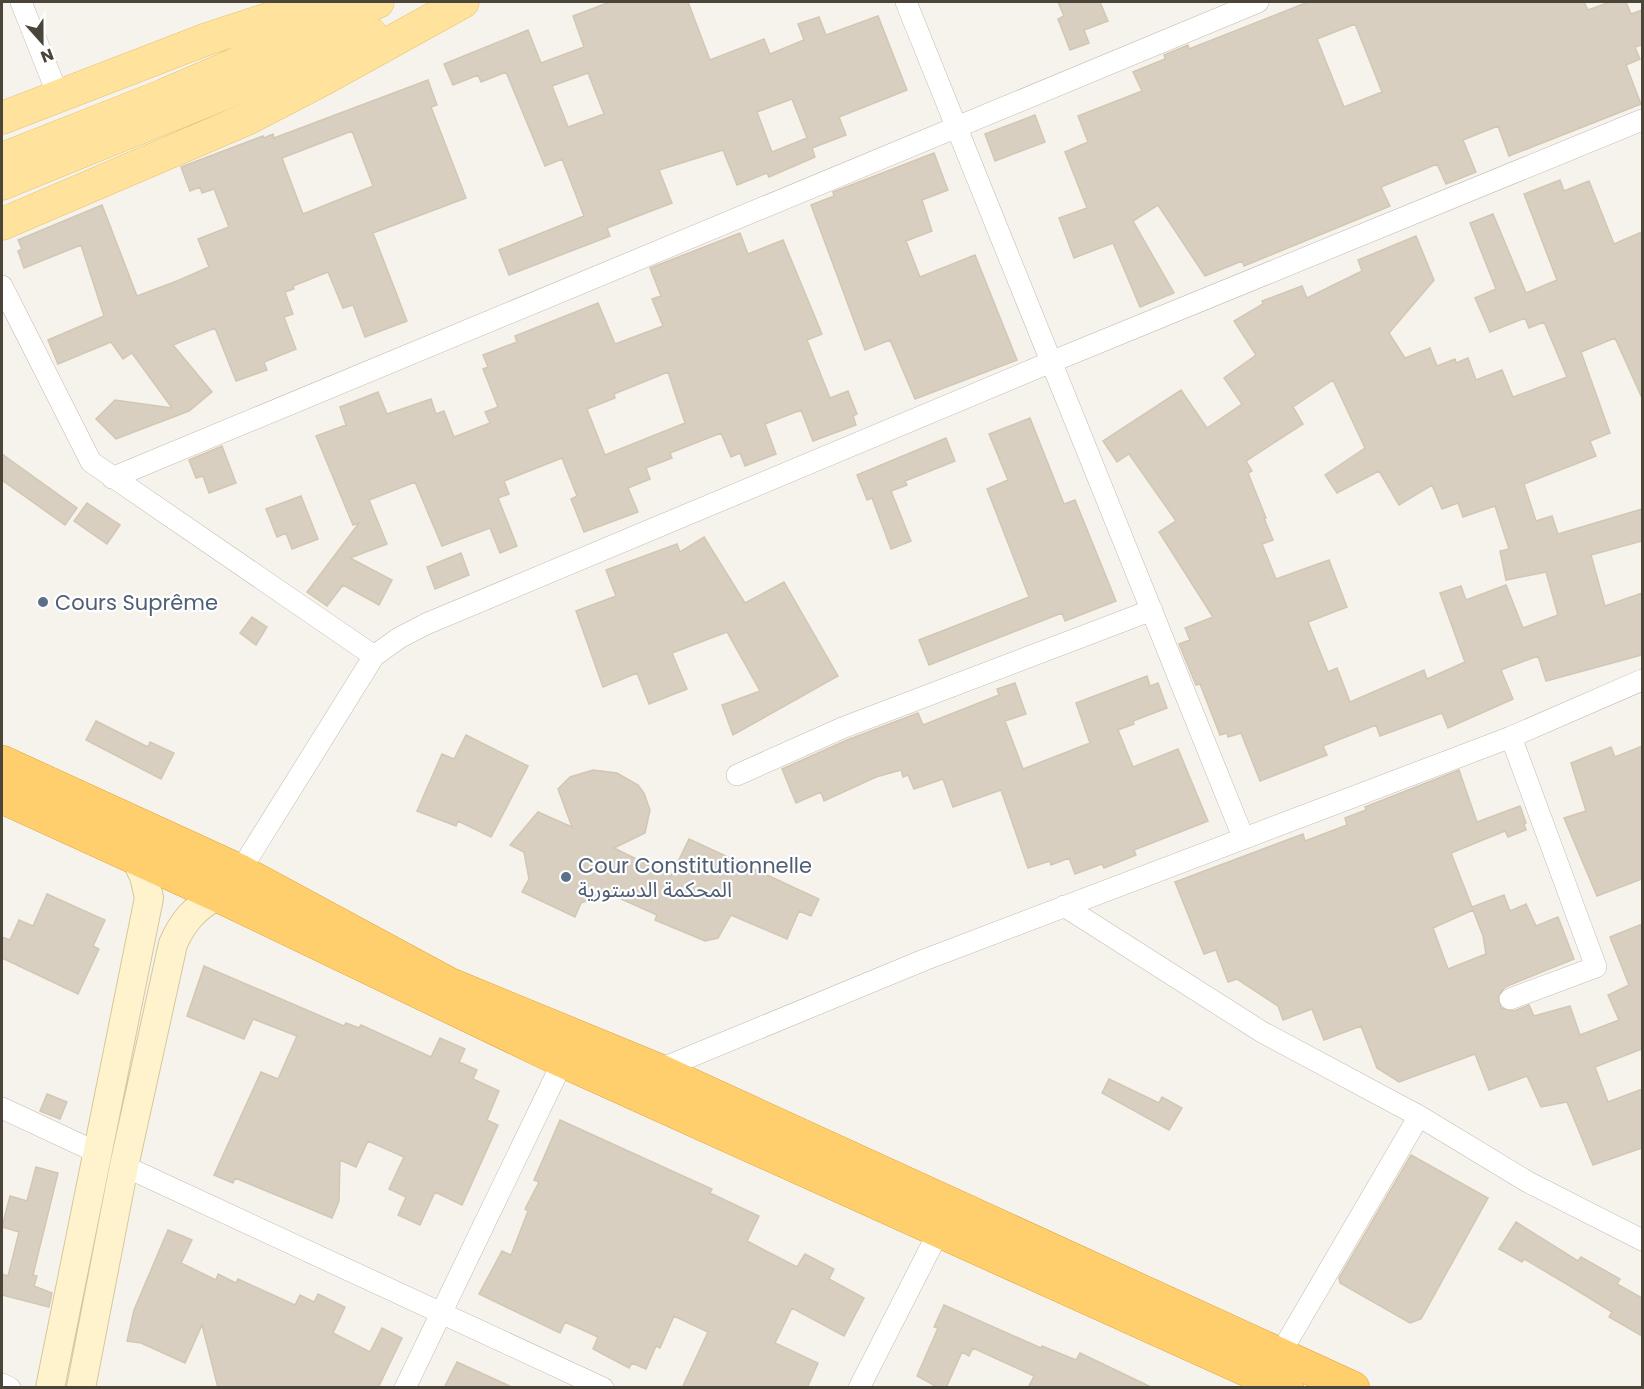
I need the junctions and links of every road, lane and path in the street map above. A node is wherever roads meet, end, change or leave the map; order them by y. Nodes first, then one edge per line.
1 (21, 2) edge
2 (320, 2) edge
3 (378, 2) edge
4 (449, 2) edge
5 (463, 2) edge
6 (906, 2) edge
7 (1258, 2) edge
8 (58, 95) junction
9 (169, 105) junction
10 (2, 117) edge
11 (1642, 120) edge
12 (956, 126) junction
13 (2, 159) edge
14 (2, 184) edge
15 (2, 224) edge
16 (2, 286) edge
17 (1051, 362) junction
18 (112, 478) junction
19 (1152, 610) junction
20 (374, 656) junction
21 (1642, 680) edge
22 (1511, 737) junction
23 (2, 762) edge
24 (737, 775) dead end
25 (2, 797) edge
26 (1244, 837) junction
27 (134, 856) junction
28 (240, 871) junction
29 (217, 895) junction
30 (1064, 906) junction
31 (1510, 999) dead end
32 (563, 1061) junction
33 (658, 1070) junction
34 (2, 1108) edge
35 (1419, 1116) junction
36 (96, 1152) junction
37 (124, 1166) junction
38 (939, 1231) junction
39 (1642, 1240) edge
40 (441, 1311) junction
41 (1280, 1354) junction
42 (2, 1383) edge
43 (10, 1388) edge
44 (50, 1388) edge
45 (81, 1388) edge
46 (405, 1388) edge
47 (603, 1388) edge
48 (859, 1388) edge
49 (1287, 1388) edge
50 (1353, 1388) edge

1 - 8 street
2 - 8 main road
3 - 9 main road
4 - 9 main road
5 - 15 main road
6 - 12 street
7 - 12 street
8 - 10 main road
9 - 13 main road
9 - 14 main road
11 - 17 street
12 - 17 street
12 - 18 street
16 - 18 street
17 - 19 street
17 - 20 street
18 - 20 street
19 - 24 street
19 - 26 street
20 - 28 street
21 - 22 street
22 - 26 street
22 - 31 street
23 - 28 highway
25 - 27 highway
26 - 30 street
27 - 29 highway
27 - 36 street
28 - 33 highway
29 - 32 highway
29 - 37 street
30 - 33 street
30 - 35 street
32 - 38 highway
32 - 40 street
33 - 41 highway
34 - 36 street
35 - 39 street
35 - 41 street
36 - 44 street
37 - 40 street
37 - 45 street
38 - 48 street
38 - 49 highway
40 - 46 street
40 - 47 street
41 - 50 highway
42 - 43 street

